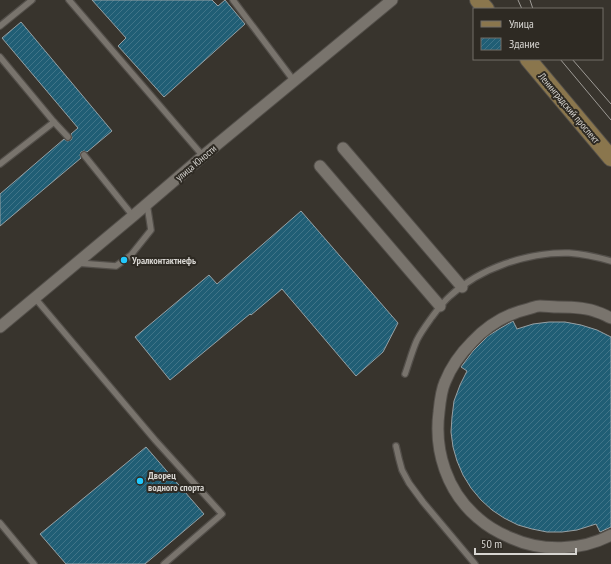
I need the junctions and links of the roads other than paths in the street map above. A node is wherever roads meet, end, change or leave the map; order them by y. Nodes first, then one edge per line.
1 (32, 0) edge
2 (69, 0) edge
3 (233, 0) edge
4 (392, 0) edge
5 (478, 0) edge
6 (485, 8) edge
7 (0, 26) edge
8 (0, 57) edge
9 (529, 60) edge
10 (294, 81) junction
11 (54, 122) junction
12 (68, 137) dead end
13 (342, 148) dead end
14 (84, 155) dead end
15 (204, 156) junction
16 (611, 158) edge
17 (0, 164) edge
18 (320, 166) dead end
19 (147, 204) junction
20 (134, 216) junction
21 (611, 261) edge
22 (76, 263) junction
23 (462, 287) junction
24 (35, 298) junction
25 (440, 306) junction
26 (611, 318) edge
27 (0, 327) edge
28 (405, 374) dead end
29 (396, 446) dead end
30 (0, 523) edge
31 (611, 535) edge
32 (34, 564) edge
33 (164, 564) edge
34 (475, 564) edge

1 - 7 lane
2 - 15 lane
3 - 10 lane
4 - 10 street, улица Юности
5 - 6 main road
8 - 11 lane
9 - 16 main road, Ленинградский проспект
10 - 15 street, улица Юности
11 - 12 lane
11 - 17 lane
13 - 23 street
14 - 20 lane
15 - 19 street, улица Юности
18 - 25 street
19 - 20 street, улица Юности
19 - 22 lane
20 - 22 street, улица Юности
21 - 23 lane
22 - 24 street, улица Юности
23 - 25 lane
24 - 27 street, улица Юности
24 - 33 lane
25 - 28 lane
26 - 31 street
29 - 34 lane
30 - 32 lane

